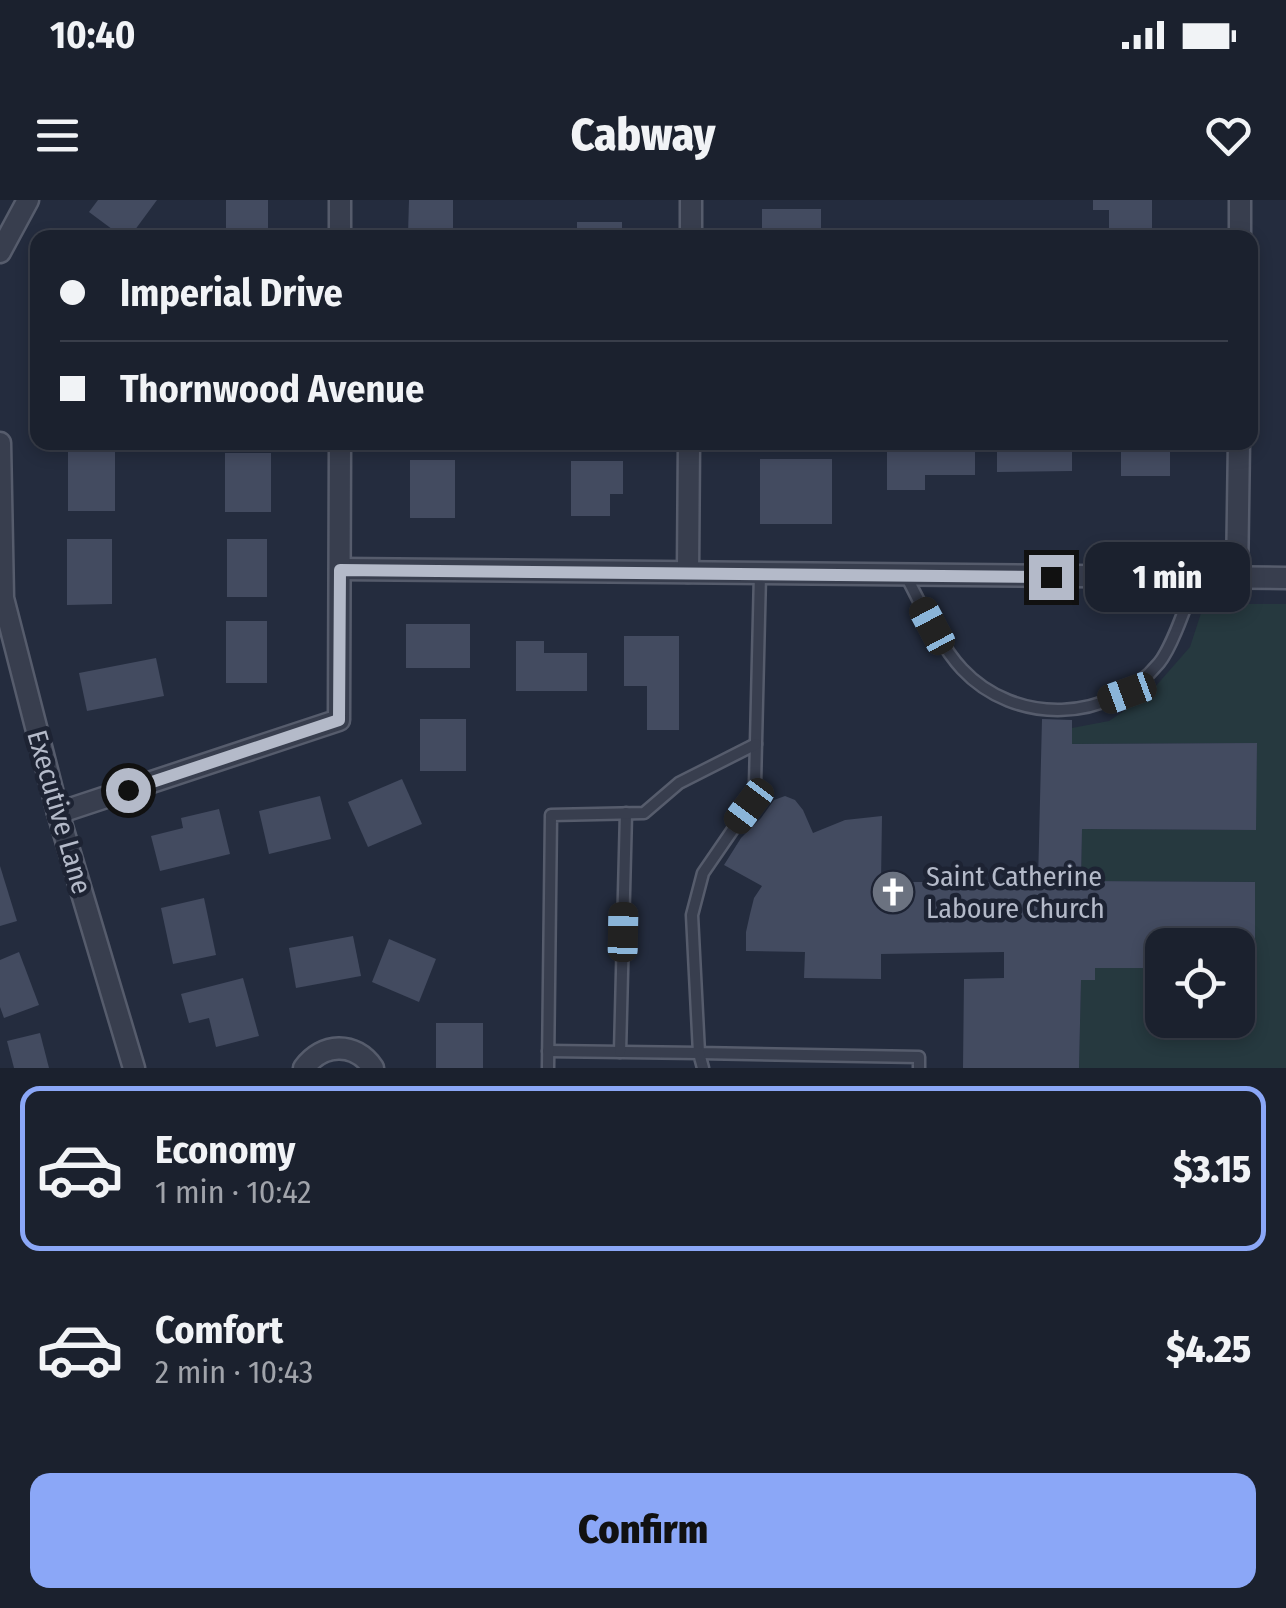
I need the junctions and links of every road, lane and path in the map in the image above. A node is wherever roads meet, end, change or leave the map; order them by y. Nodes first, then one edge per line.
1 (28, 200) edge
2 (340, 200) edge
3 (691, 200) edge
4 (1240, 200) edge
5 (340, 230) edge
6 (690, 230) edge
7 (1240, 230) edge
8 (0, 252) edge
9 (0, 442) edge
10 (340, 450) edge
11 (689, 450) edge
12 (1239, 450) edge
13 (1, 553) edge
14 (340, 570) junction
15 (688, 572) junction
16 (760, 574) junction
17 (905, 576) junction
18 (1196, 578) junction
19 (1237, 578) junction
20 (1286, 578) edge
21 (756, 744) junction
22 (58, 813) junction
23 (626, 813) junction
24 (548, 1051) junction
25 (620, 1052) junction
26 (699, 1053) junction
27 (134, 1068) edge
28 (304, 1068) edge
29 (373, 1068) edge
30 (548, 1068) edge
31 (703, 1068) edge
32 (918, 1068) edge

1 - 8 street
2 - 5 street
3 - 6 street
4 - 7 street
9 - 13 street, Executive Lane
10 - 14 street
11 - 15 street
12 - 19 street
13 - 22 street, Executive Lane
14 - 15 street
14 - 22 street
15 - 16 street
16 - 17 street
16 - 21 lane
17 - 18 street
17 - 18 lane
18 - 19 street
19 - 20 street
21 - 23 lane
21 - 26 lane
22 - 27 street, Executive Lane
23 - 24 lane
23 - 25 lane
24 - 25 lane
24 - 30 lane
25 - 26 lane
26 - 31 lane
26 - 32 lane
28 - 29 street

